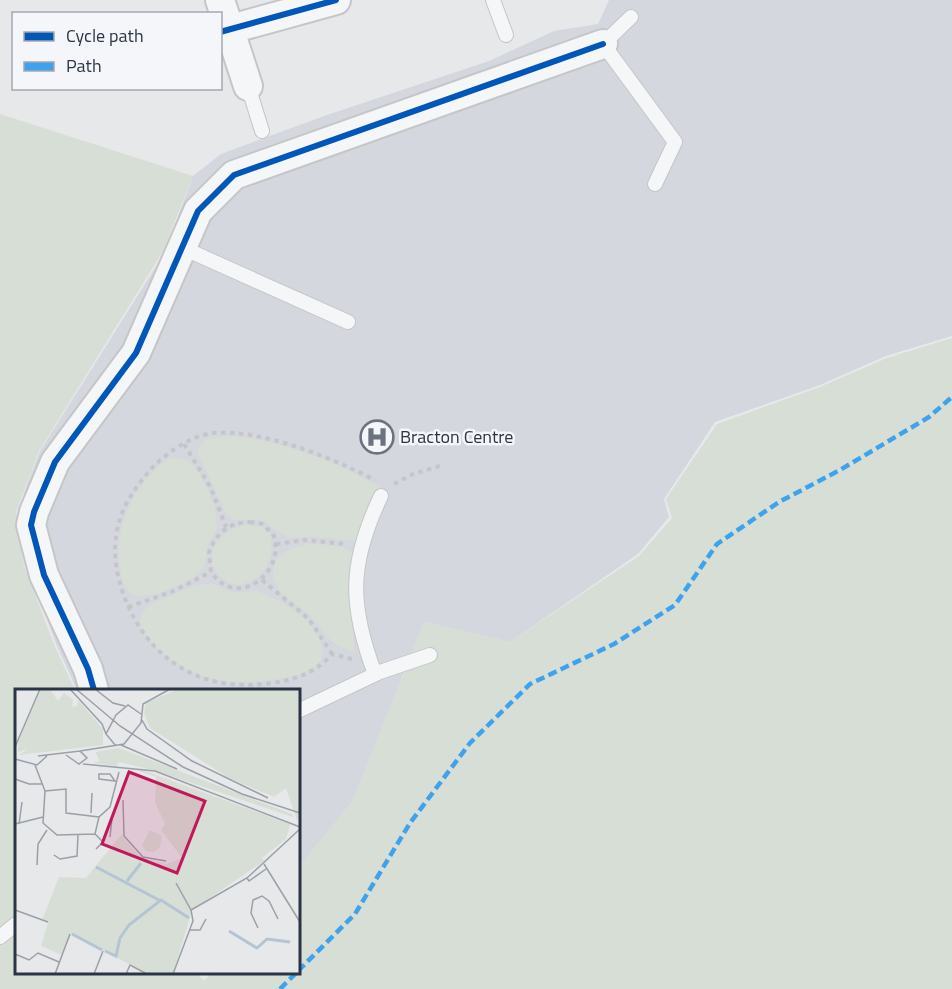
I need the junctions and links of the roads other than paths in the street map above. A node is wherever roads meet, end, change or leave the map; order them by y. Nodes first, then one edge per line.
1 (336, 0) edge
2 (493, 0) edge
3 (222, 12) edge
4 (631, 17) dead end
5 (225, 31) edge
6 (506, 35) dead end
7 (603, 44) junction
8 (248, 86) joint
9 (262, 131) dead end
10 (655, 184) dead end
11 (183, 249) junction
12 (348, 322) dead end
13 (383, 489) road end
14 (430, 655) dead end
15 (373, 668) junction
16 (94, 689) edge
17 (300, 710) edge
18 (15, 925) edge
19 (0, 937) edge

1 - 5 street
2 - 6 lane
3 - 5 street
4 - 7 lane
5 - 8 street
7 - 10 lane
7 - 11 street
8 - 9 lane
11 - 12 lane
11 - 16 street
13 - 15 lane
14 - 15 lane
15 - 17 lane
18 - 19 lane

